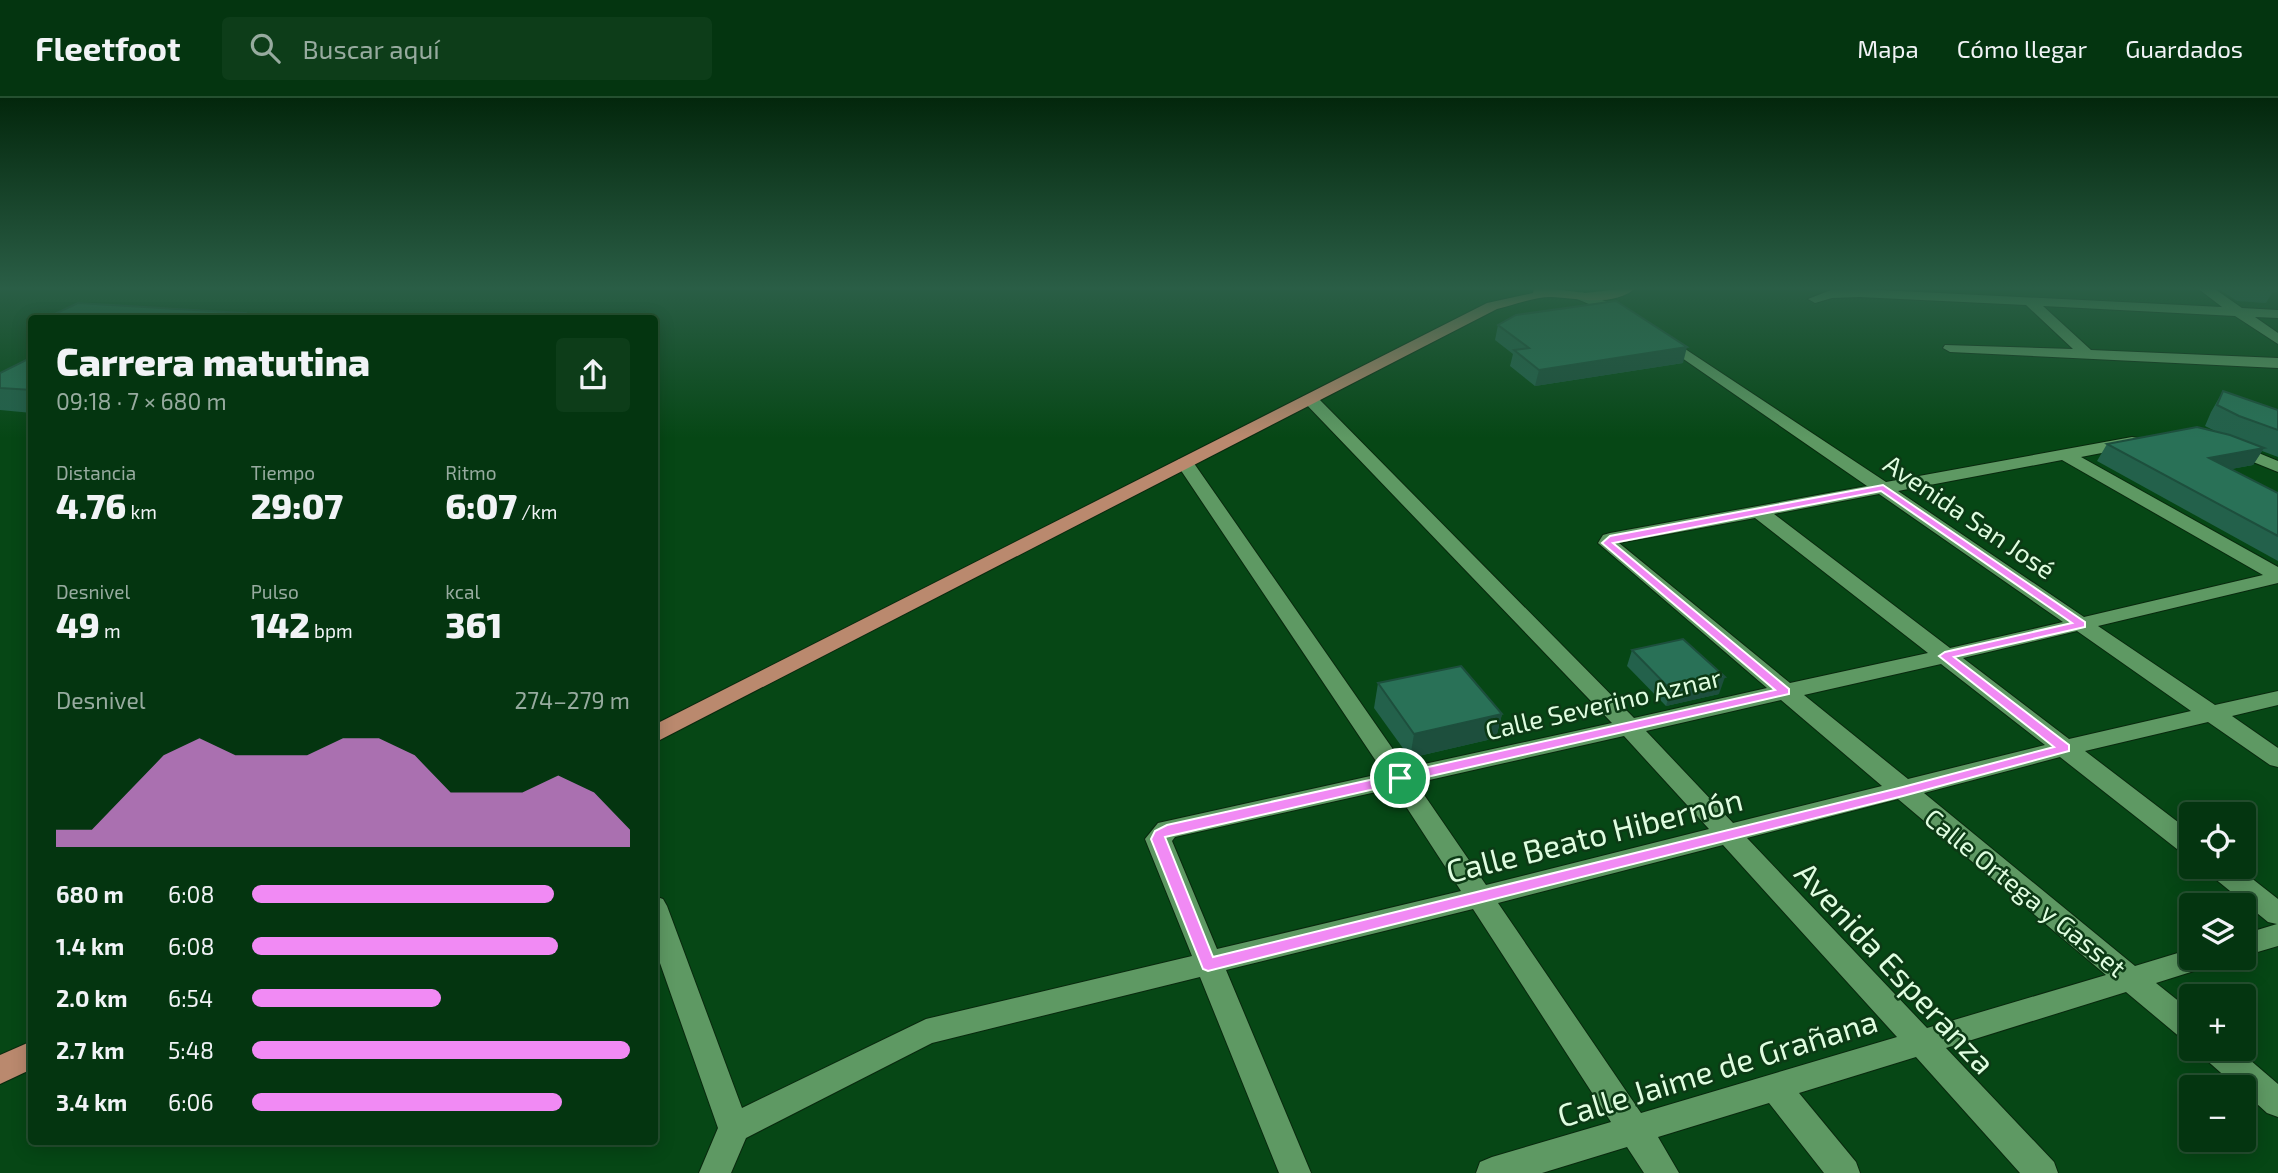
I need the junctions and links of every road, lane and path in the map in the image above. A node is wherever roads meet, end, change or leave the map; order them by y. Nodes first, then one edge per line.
1 (1431, 337) edge
2 (1662, 337) edge
3 (2069, 337) edge
4 (1950, 348) dead end
5 (2087, 354) junction
6 (2278, 363) edge
7 (1310, 399) junction
8 (2145, 439) edge
9 (2211, 441) edge
10 (2064, 454) junction
11 (1185, 463) junction
12 (2278, 467) edge
13 (1883, 488) junction
14 (1758, 511) junction
15 (2278, 576) edge
16 (2081, 624) junction
17 (1945, 656) junction
18 (1785, 691) junction
19 (2278, 698) edge
20 (2213, 715) junction
21 (1628, 726) junction
22 (658, 732) edge
23 (2065, 748) junction
24 (2278, 758) edge
25 (1400, 778) junction
26 (1903, 792) junction
27 (1728, 834) junction
28 (2179, 837) edge
29 (2234, 879) edge
30 (1480, 897) junction
31 (2278, 914) edge
32 (658, 917) edge
33 (2278, 935) edge
34 (2256, 941) edge
35 (1208, 964) junction
36 (2179, 964) edge
37 (2132, 979) junction
38 (2179, 1019) edge
39 (1921, 1044) junction
40 (28, 1056) edge
41 (2229, 1061) edge
42 (0, 1070) edge
43 (1776, 1088) junction
44 (2278, 1103) edge
45 (734, 1128) junction
46 (1633, 1130) junction
47 (715, 1173) edge
48 (1295, 1173) edge
49 (1492, 1173) edge
50 (1663, 1173) edge
51 (1844, 1173) edge
52 (2042, 1173) edge

1 - 7 main road
2 - 13 street, Avenida San José
3 - 5 street
4 - 5 street
5 - 6 street
7 - 11 main road
7 - 21 street, Avenida Esperanza
8 - 10 street
9 - 12 street
10 - 13 street
10 - 15 street
11 - 22 main road
11 - 25 street
13 - 14 street
13 - 16 street, Avenida San José
14 - 17 street
14 - 18 street, Calle Ortega y Gasset
15 - 16 street, Calle Severino Aznar
16 - 17 street, Calle Severino Aznar
16 - 20 street, Avenida San José
17 - 18 street, Calle Severino Aznar
17 - 23 street
18 - 21 street, Calle Severino Aznar
18 - 26 street, Calle Ortega y Gasset
19 - 20 street, Calle Beato Hibernón
20 - 23 street, Calle Beato Hibernón
20 - 24 street, Avenida San José
21 - 25 street, Calle Severino Aznar
21 - 27 street, Avenida Esperanza
23 - 26 street, Calle Beato Hibernón
23 - 28 street
25 - 30 street
25 - 35 street, Calle Severino Aznar
26 - 27 street, Calle Beato Hibernón
26 - 37 street, Calle Ortega y Gasset
27 - 30 street, Calle Beato Hibernón
27 - 39 street, Avenida Esperanza
29 - 31 street
30 - 35 street, Calle Beato Hibernón
30 - 46 street
32 - 45 street
33 - 34 street
35 - 45 street, Calle Beato Hibernón
35 - 48 street
36 - 37 street, Calle Jaime de Grañana
37 - 38 street, Calle Ortega y Gasset
37 - 39 street, Calle Jaime de Grañana
39 - 43 street, Calle Jaime de Grañana
39 - 52 street, Avenida Esperanza
40 - 42 main road
41 - 44 street
43 - 46 street, Calle Jaime de Grañana
43 - 51 street
45 - 47 street
46 - 49 street, Calle Jaime de Grañana
46 - 50 street

